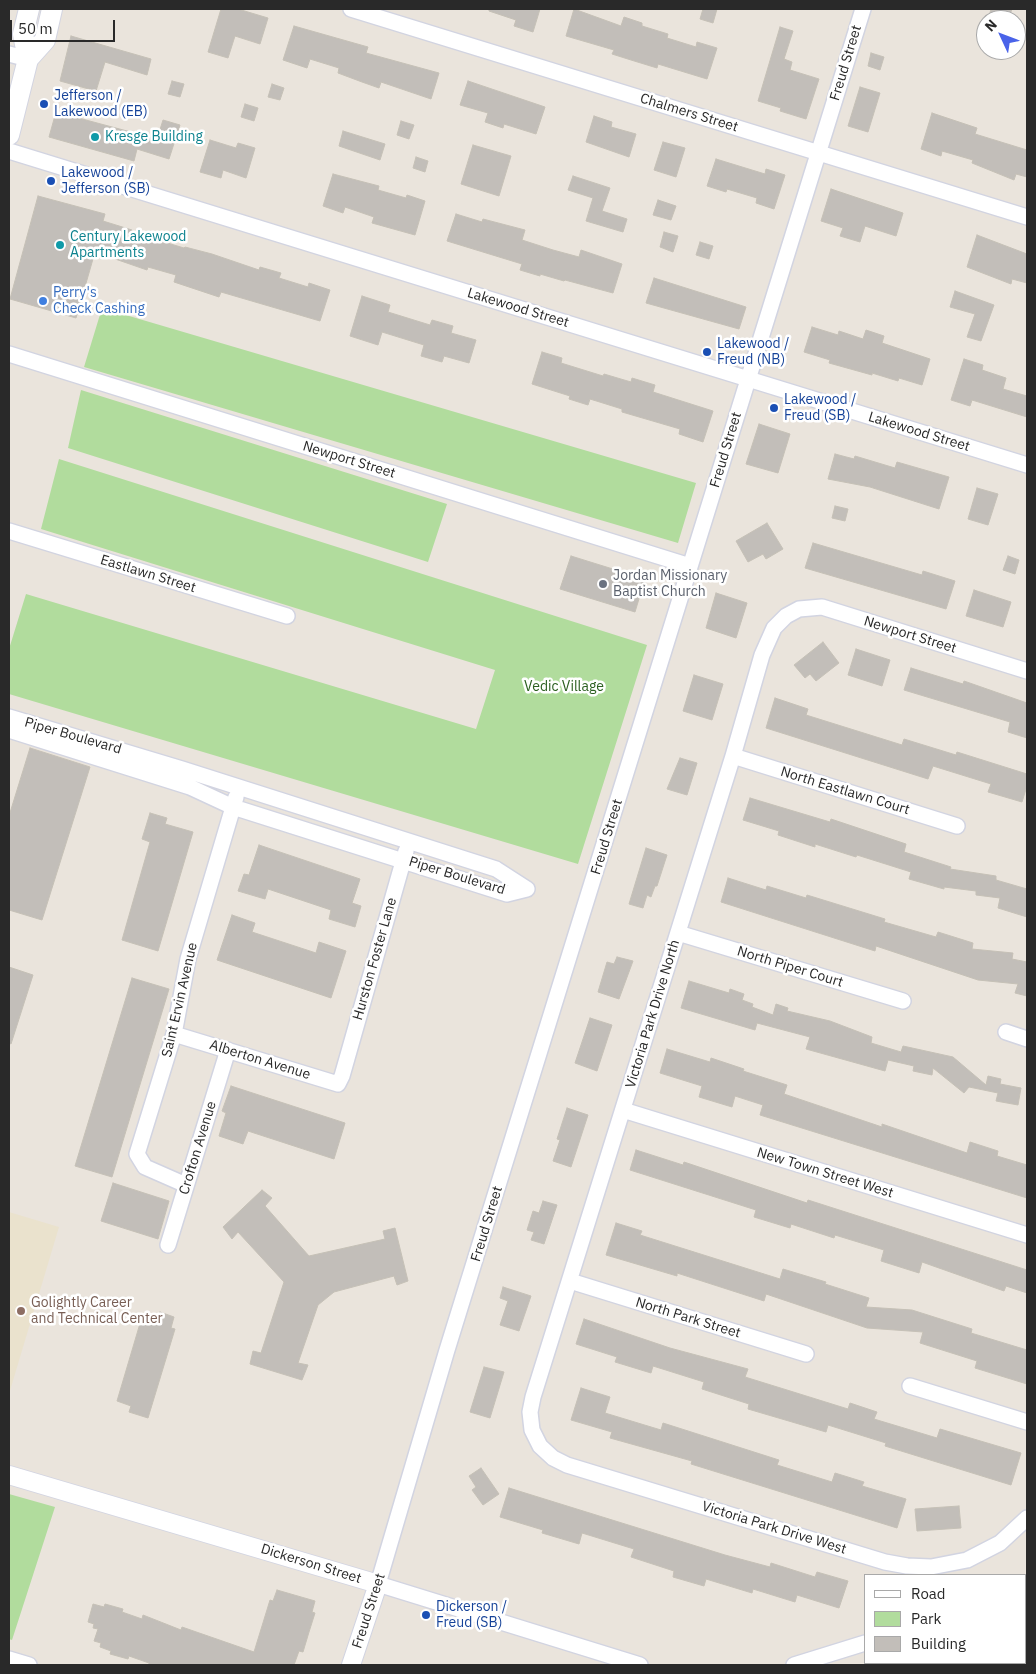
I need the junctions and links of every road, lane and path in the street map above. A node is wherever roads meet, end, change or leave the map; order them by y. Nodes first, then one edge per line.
1 (29, 9) edge
2 (52, 9) edge
3 (351, 9) edge
4 (863, 9) edge
5 (9, 54) edge
6 (28, 59) junction
7 (9, 135) edge
8 (9, 151) edge
9 (818, 153) junction
10 (1027, 217) edge
11 (9, 354) edge
12 (748, 379) junction
13 (1027, 465) edge
14 (9, 531) edge
15 (690, 566) junction
16 (793, 612) joint
17 (287, 616) dead end
18 (1027, 671) edge
19 (9, 717) edge
20 (9, 730) edge
21 (733, 756) junction
22 (239, 789) junction
23 (233, 807) junction
24 (958, 826) dead end
25 (410, 842) junction
26 (403, 860) junction
27 (678, 933) junction
28 (903, 1001) dead end
29 (1006, 1032) dead end
30 (174, 1034) junction
31 (1027, 1039) edge
32 (228, 1050) junction
33 (342, 1076) joint
34 (622, 1110) junction
35 (186, 1185) junction
36 (1027, 1235) edge
37 (168, 1245) dead end
38 (570, 1281) junction
39 (806, 1354) dead end
40 (910, 1386) dead end
41 (1027, 1422) edge
42 (531, 1424) joint
43 (9, 1475) edge
44 (1027, 1518) edge
45 (378, 1584) junction
46 (864, 1643) edge
47 (9, 1659) edge
48 (800, 1664) edge
49 (29, 1665) edge
50 (351, 1665) edge
51 (640, 1665) edge

1 - 6 main road
2 - 6 main road
3 - 9 street, Chalmers Street
4 - 9 street, Freud Street
5 - 6 street
6 - 7 main road
8 - 12 street, Lakewood Street
9 - 10 street, Chalmers Street
9 - 12 street, Freud Street
11 - 15 street, Newport Street
12 - 13 street, Lakewood Street
12 - 15 street, Freud Street
14 - 17 street, Eastlawn Street
15 - 45 street, Freud Street
16 - 18 street, Newport Street
16 - 21 street, Victoria Park Drive North
19 - 22 street, Piper Boulevard
20 - 23 street, Piper Boulevard
21 - 24 street, North Eastlawn Court
21 - 27 street, Victoria Park Drive North
22 - 23 street, Saint Ervin Avenue
22 - 25 street, Piper Boulevard
23 - 26 street, Piper Boulevard
23 - 30 street, Saint Ervin Avenue
25 - 26 street, Hurston Foster Lane
25 - 26 street, Piper Boulevard
26 - 33 street, Hurston Foster Lane
27 - 28 street, North Piper Court
27 - 34 street, Victoria Park Drive North
29 - 31 street
30 - 32 street, Alberton Avenue
30 - 35 street, Saint Ervin Avenue
32 - 33 street, Alberton Avenue
32 - 35 street, Crofton Avenue
34 - 36 street, New Town Street West
34 - 38 street, Victoria Park Drive North
35 - 37 street, Crofton Avenue
38 - 39 street, North Park Street
38 - 42 street, Victoria Park Drive North
40 - 41 street
42 - 44 street, Victoria Park Drive West
43 - 45 street, Dickerson Street
45 - 50 street, Freud Street
45 - 51 street, Dickerson Street
46 - 48 street
47 - 49 street

